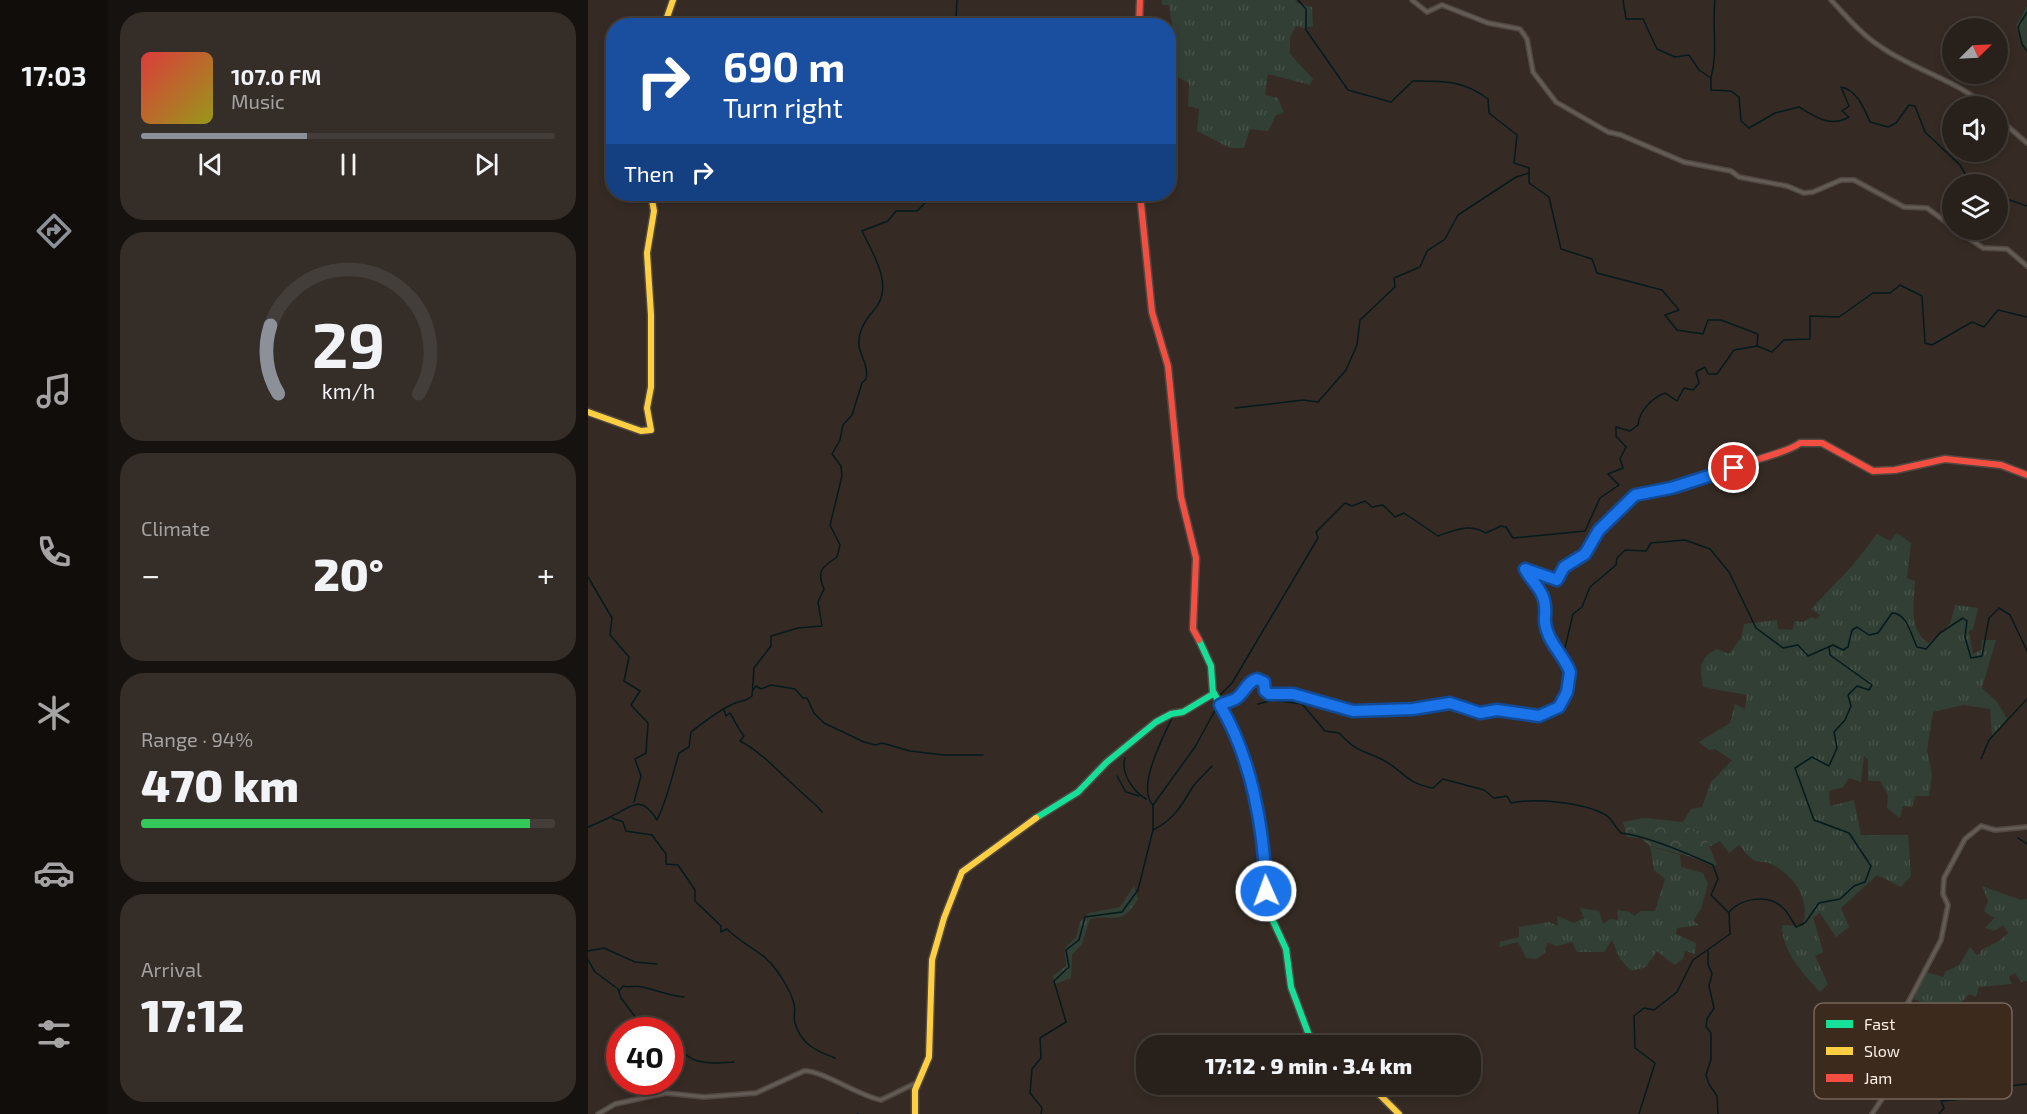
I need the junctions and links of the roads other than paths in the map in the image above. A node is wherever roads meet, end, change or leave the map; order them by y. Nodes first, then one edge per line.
1 (673, 0) edge
2 (1140, 0) edge
3 (1413, 0) edge
4 (1831, 0) edge
5 (667, 18) edge
6 (1139, 18) edge
7 (1971, 96) edge
8 (2008, 127) edge
9 (2027, 143) edge
10 (653, 201) edge
11 (1141, 201) edge
12 (1942, 219) edge
13 (1971, 240) edge
14 (2027, 266) edge
15 (588, 412) edge
16 (2027, 475) edge
17 (1213, 692) junction
18 (1220, 705) junction
19 (2027, 826) edge
20 (1908, 1003) edge
21 (1308, 1035) edge
22 (916, 1083) junction
23 (1380, 1095) edge
24 (1882, 1099) edge
25 (598, 1114) edge
26 (915, 1114) edge
27 (1399, 1114) edge
28 (1872, 1114) edge

1 - 5 street
2 - 6 street
3 - 12 street
4 - 7 street
8 - 9 street
10 - 15 street
11 - 17 street
13 - 14 street
16 - 18 street
17 - 18 street
17 - 22 street
18 - 21 street
19 - 20 street
22 - 25 street
22 - 26 street
23 - 27 street
24 - 28 street

